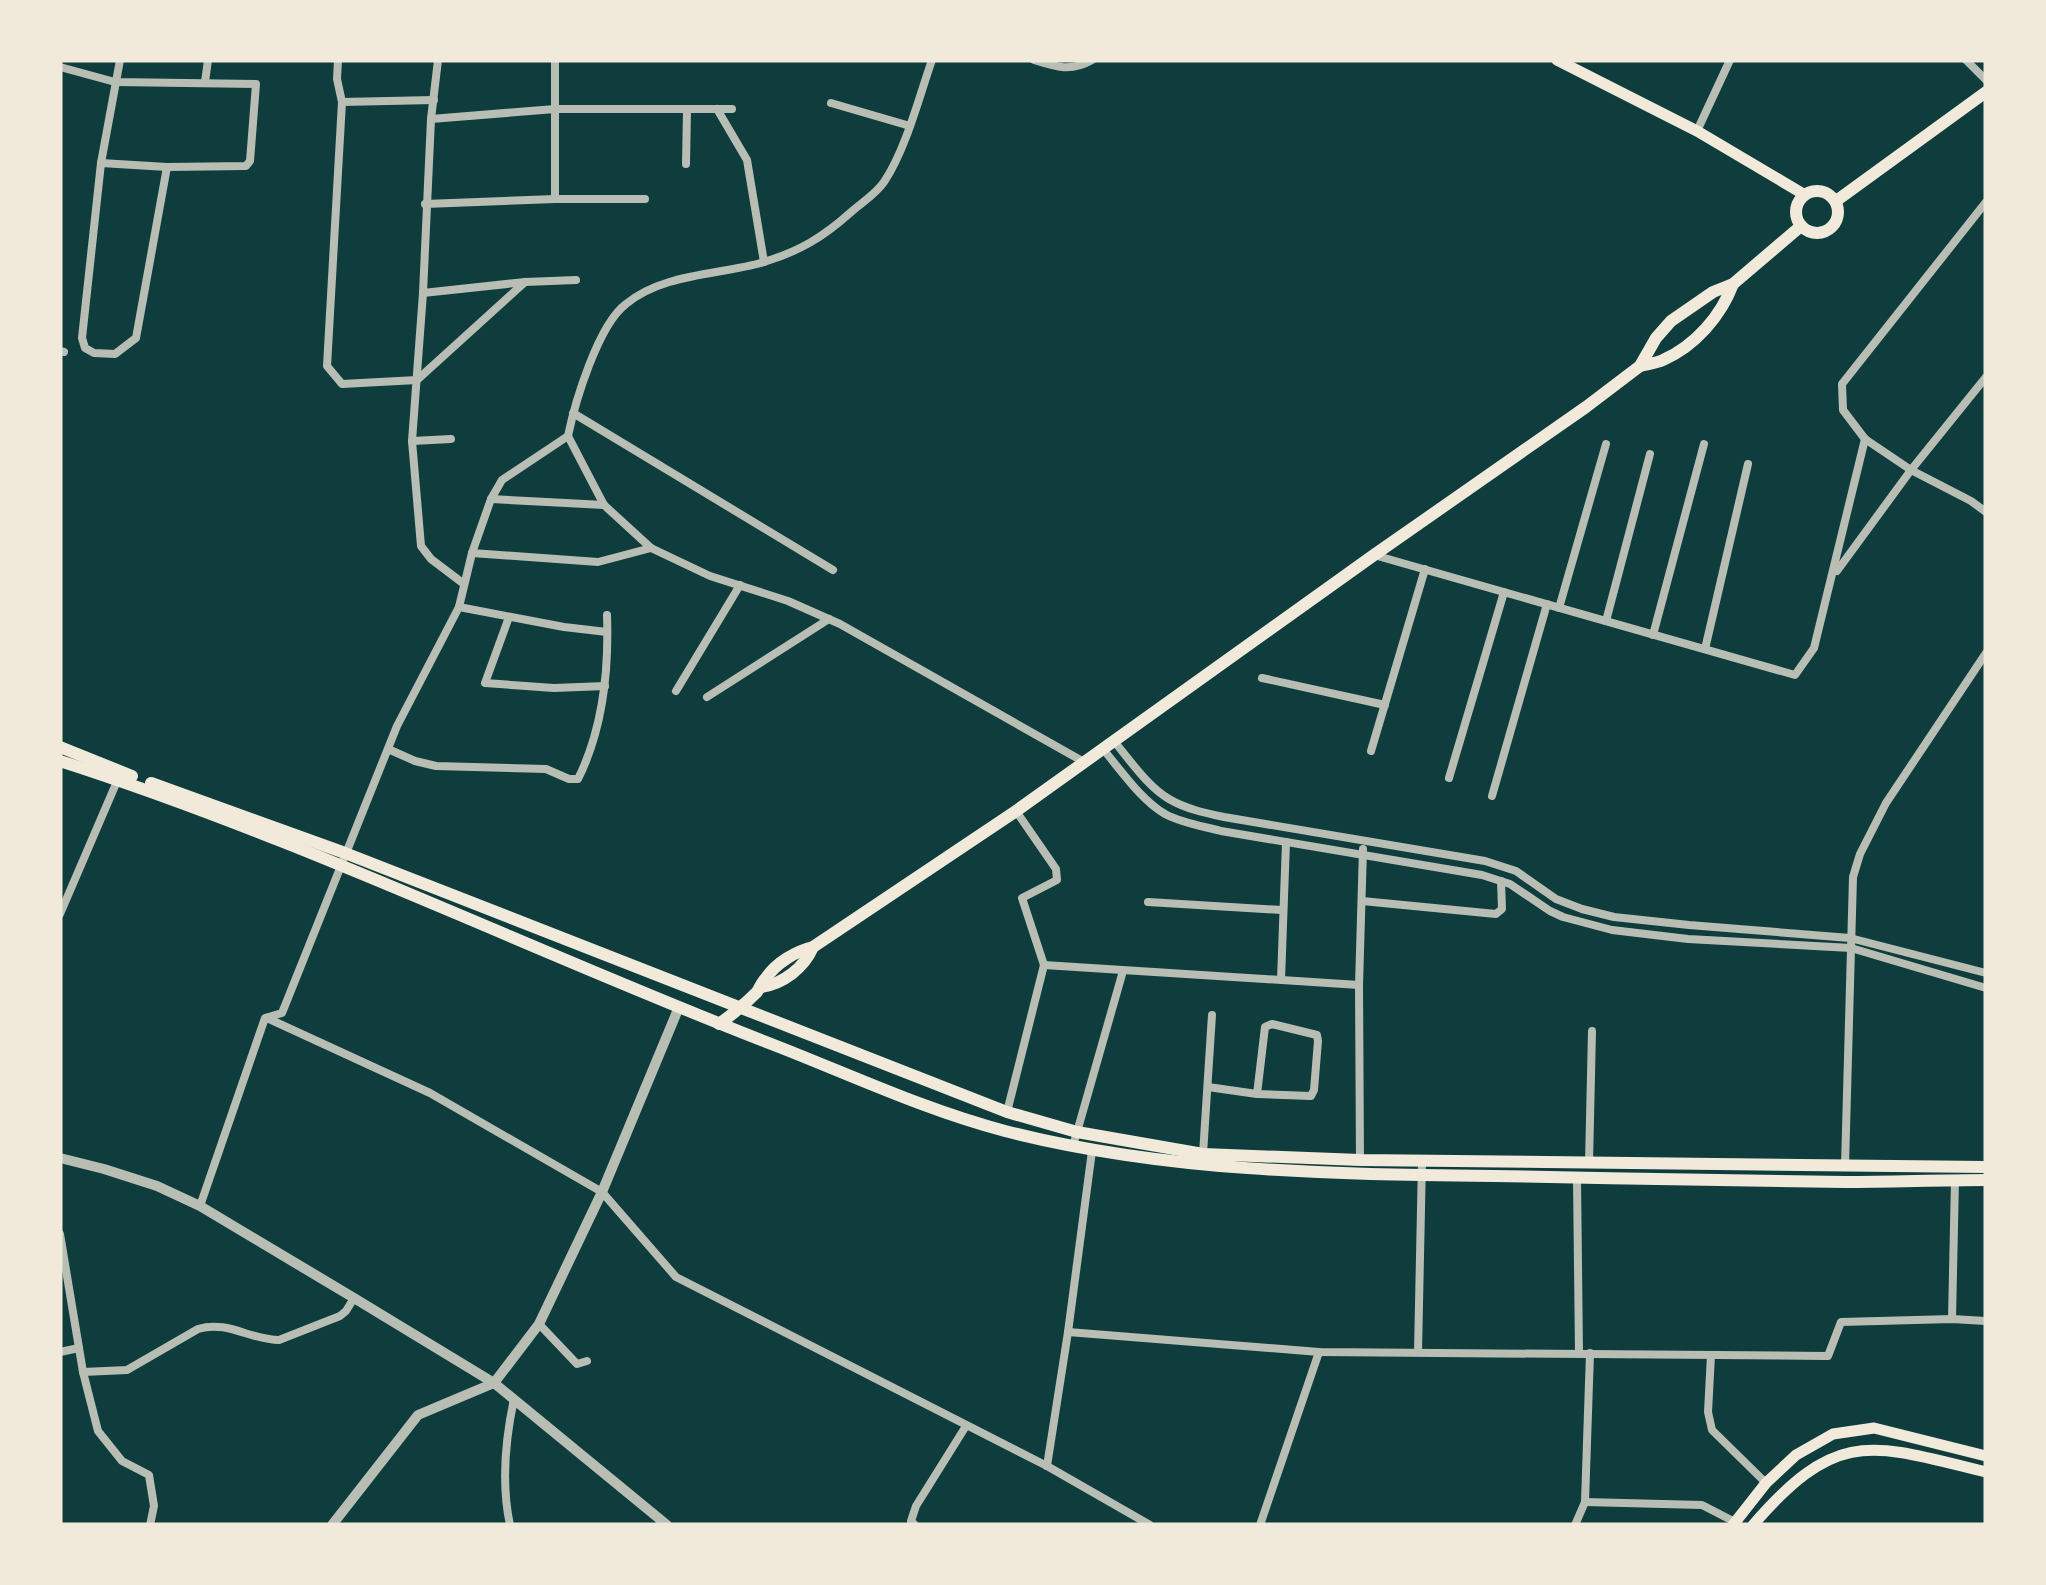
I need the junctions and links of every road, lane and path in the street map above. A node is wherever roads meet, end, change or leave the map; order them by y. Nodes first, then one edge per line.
1 (120, 60) edge
2 (208, 60) edge
3 (338, 60) edge
4 (438, 60) edge
5 (555, 60) edge
6 (932, 60) edge
7 (1036, 60) edge
8 (1092, 60) edge
9 (1558, 60) edge
10 (1730, 60) edge
11 (1966, 60) edge
12 (60, 67) edge
13 (1986, 80) edge
14 (115, 82) junction
15 (205, 82) junction
16 (1986, 92) edge
17 (434, 100) junction
18 (342, 102) junction
19 (831, 103) dead end
20 (555, 109) junction
21 (717, 109) junction
22 (732, 109) dead end
23 (687, 110) junction
24 (431, 120) junction
25 (910, 126) junction
26 (1697, 131) junction
27 (100, 163) junction
28 (686, 164) dead end
29 (167, 168) junction
30 (1805, 195) junction
31 (555, 199) junction
32 (644, 199) dead end
33 (1836, 201) junction
34 (1986, 202) edge
35 (425, 204) junction
36 (1801, 226) junction
37 (764, 262) junction
38 (576, 280) dead end
39 (525, 282) junction
40 (1733, 284) junction
41 (423, 292) junction
42 (1640, 366) junction
43 (1986, 377) edge
44 (417, 380) junction
45 (572, 413) junction
46 (568, 436) junction
47 (451, 439) dead end
48 (1866, 439) junction
49 (412, 441) junction
50 (1606, 444) dead end
51 (1704, 444) dead end
52 (1650, 454) dead end
53 (1748, 464) dead end
54 (1911, 470) junction
55 (491, 500) junction
56 (604, 505) junction
57 (1986, 512) edge
58 (651, 548) junction
59 (472, 553) junction
60 (1374, 554) junction
61 (1425, 569) junction
62 (833, 570) dead end
63 (1832, 578) junction
64 (464, 584) junction
65 (740, 586) junction
66 (1504, 592) junction
67 (1547, 604) junction
68 (459, 607) junction
69 (1559, 608) junction
70 (607, 615) dead end
71 (509, 617) junction
72 (829, 619) junction
73 (1606, 621) junction
74 (608, 632) junction
75 (1653, 635) junction
76 (1705, 650) junction
77 (1986, 653) edge
78 (1262, 678) dead end
79 (605, 686) junction
80 (676, 691) dead end
81 (707, 697) dead end
82 (1385, 704) junction
83 (1107, 744) junction
84 (388, 748) junction
85 (1371, 751) dead end
86 (62, 755) edge
87 (1084, 762) junction
88 (1449, 778) dead end
89 (118, 780) junction
90 (1492, 796) dead end
91 (1186, 806) junction
92 (1016, 812) junction
93 (1181, 820) junction
94 (1365, 840) junction
95 (1286, 842) junction
96 (1363, 853) junction
97 (343, 858) junction
98 (1501, 881) junction
99 (1362, 901) junction
100 (1148, 902) dead end
101 (1282, 910) junction
102 (60, 914) edge
103 (1850, 943) junction
104 (1044, 965) junction
105 (1123, 971) junction
106 (1986, 974) edge
107 (1280, 980) junction
108 (1359, 985) junction
109 (1986, 988) edge
110 (679, 1007) junction
111 (740, 1009) junction
112 (1212, 1015) dead end
113 (265, 1018) junction
114 (719, 1024) junction
115 (1592, 1032) dead end
116 (1208, 1086) junction
117 (1257, 1094) junction
118 (1006, 1112) junction
119 (1075, 1139) junction
120 (1092, 1151) junction
121 (1203, 1154) junction
122 (60, 1158) edge
123 (1360, 1160) junction
124 (1845, 1166) junction
125 (1986, 1167) edge
126 (1422, 1168) junction
127 (1581, 1168) junction
128 (1955, 1180) junction
129 (1986, 1180) edge
130 (1846, 1182) junction
131 (602, 1192) junction
132 (200, 1206) junction
133 (60, 1234) edge
134 (354, 1298) junction
135 (1952, 1319) junction
136 (1986, 1321) edge
137 (540, 1324) junction
138 (1068, 1332) junction
139 (80, 1348) junction
140 (60, 1352) edge
141 (1319, 1352) junction
142 (1418, 1352) junction
143 (1580, 1353) junction
144 (1590, 1353) junction
145 (1711, 1355) junction
146 (587, 1361) dead end
147 (83, 1372) junction
148 (494, 1384) junction
149 (514, 1399) junction
150 (966, 1426) junction
151 (1866, 1429) junction
152 (1869, 1449) junction
153 (1986, 1456) edge
154 (1047, 1466) junction
155 (1986, 1472) edge
156 (1766, 1483) junction
157 (1585, 1502) junction
158 (1734, 1524) edge
159 (150, 1525) edge
160 (332, 1525) edge
161 (510, 1525) edge
162 (668, 1525) edge
163 (915, 1525) edge
164 (1150, 1525) edge
165 (1260, 1525) edge
166 (1575, 1525) edge
167 (1753, 1525) edge

1 - 14 street
2 - 15 street
3 - 18 street
4 - 17 street
5 - 20 street
6 - 25 street
7 - 8 street
9 - 26 main road
10 - 26 street
11 - 13 street
12 - 14 street
14 - 15 street
14 - 27 street
15 - 29 street
16 - 33 main road
17 - 18 street
17 - 24 street
18 - 44 street
19 - 25 street
20 - 23 street
20 - 24 street
20 - 31 street
21 - 22 street
21 - 23 street
21 - 37 street
23 - 28 street
24 - 35 street
25 - 37 street
26 - 30 main road
27 - 29 street
27 - 29 street
30 - 33 main road
30 - 36 main road
31 - 32 street
31 - 35 street
33 - 36 main road
34 - 48 street
35 - 41 street
36 - 40 main road
37 - 45 street
38 - 39 street
39 - 41 street
39 - 44 street
40 - 42 main road
40 - 42 main road
41 - 44 street
42 - 60 main road
43 - 54 street
44 - 49 street
45 - 46 street
45 - 62 street
46 - 55 street
46 - 56 street
47 - 49 street
48 - 54 street
48 - 63 street
49 - 64 street
50 - 69 street
51 - 75 street
52 - 73 street
53 - 76 street
54 - 57 street
54 - 63 street
55 - 56 street
55 - 59 street
56 - 58 street
58 - 59 street
58 - 65 street
59 - 64 street
60 - 61 street
60 - 83 main road
61 - 66 street
61 - 82 street
63 - 76 street
64 - 68 street
65 - 72 street
65 - 80 street
66 - 67 street
66 - 88 street
67 - 69 street
67 - 90 street
68 - 71 street
68 - 84 street
69 - 73 street
70 - 74 street
71 - 74 street
71 - 79 street
72 - 81 street
72 - 87 street
73 - 75 street
74 - 79 street
75 - 76 street
77 - 103 street
78 - 82 street
79 - 84 street
82 - 85 street
83 - 87 main road
83 - 91 street
83 - 93 street
84 - 97 street
86 - 89 main road
86 - 97 main road
87 - 92 main road
89 - 97 main road
89 - 102 street
91 - 93 street
91 - 94 street
92 - 104 street
92 - 111 main road
93 - 95 street
94 - 96 street
94 - 103 street
95 - 96 street
95 - 101 street
96 - 98 street
96 - 99 street
97 - 110 main road
97 - 111 main road
97 - 113 street
98 - 99 street
98 - 103 street
99 - 108 street
100 - 101 street
101 - 107 street
103 - 106 street
103 - 109 street
103 - 124 street
104 - 105 street
104 - 118 street
105 - 107 street
105 - 119 street
107 - 108 street
108 - 123 street
110 - 114 main road
110 - 131 street
111 - 114 main road
111 - 118 main road
112 - 116 street
113 - 131 street
113 - 132 street
114 - 119 main road
115 - 127 street
116 - 117 street
116 - 121 street
117 - 117 street
118 - 119 main road
119 - 120 main road
119 - 121 main road
120 - 126 main road
120 - 138 street
121 - 123 main road
122 - 132 street
123 - 126 main road
124 - 125 main road
124 - 127 main road
124 - 130 main road
126 - 127 main road
126 - 142 street
127 - 130 main road
127 - 143 street
128 - 129 main road
128 - 130 main road
128 - 135 street
131 - 137 street
131 - 150 street
132 - 134 street
133 - 139 street
134 - 147 street
134 - 148 street
135 - 136 street
135 - 145 street
137 - 146 street
137 - 148 street
138 - 141 street
138 - 154 street
139 - 140 street
139 - 147 street
141 - 142 street
141 - 165 street
142 - 143 street
143 - 144 street
144 - 145 street
144 - 157 street
145 - 156 street
147 - 159 street
148 - 149 street
148 - 160 street
149 - 161 street
149 - 162 street
150 - 154 street
150 - 163 street
151 - 152 main road
151 - 153 main road
151 - 156 main road
152 - 155 main road
152 - 167 main road
154 - 164 street
156 - 158 main road
157 - 158 street
157 - 166 street

